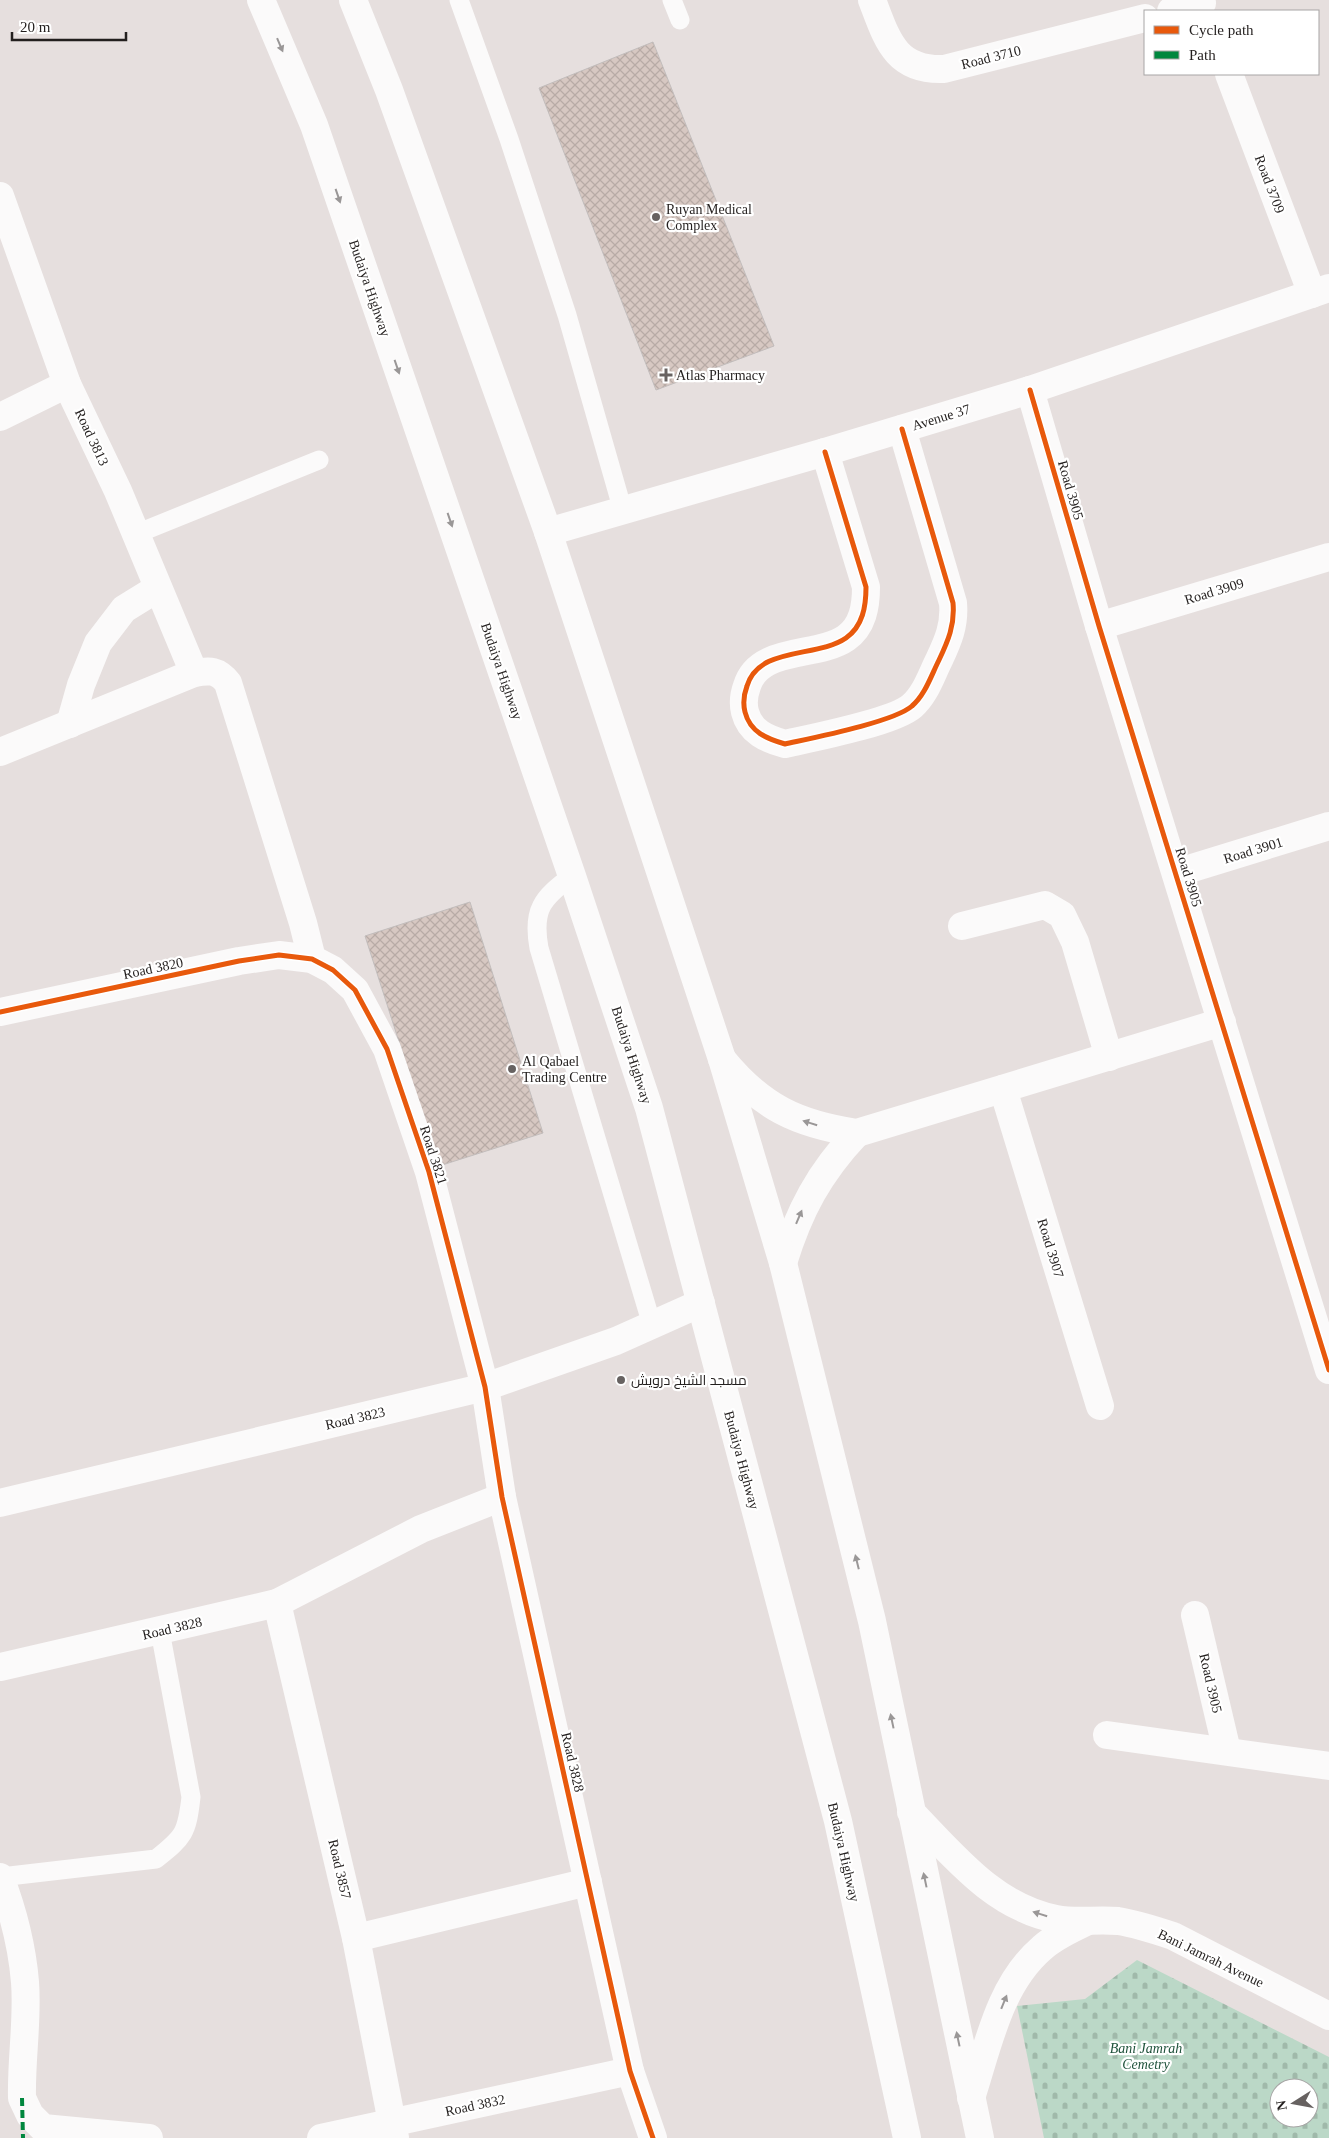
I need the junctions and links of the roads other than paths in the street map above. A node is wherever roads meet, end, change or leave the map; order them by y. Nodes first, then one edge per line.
1 (261, 0) edge
2 (353, 0) edge
3 (459, 0) edge
4 (672, 0) edge
5 (872, 0) edge
6 (1203, 5) edge
7 (1176, 10) edge
8 (1144, 18) edge
9 (680, 20) dead end
10 (1229, 75) edge
11 (0, 196) edge
12 (1321, 291) edge
13 (67, 384) junction
14 (1030, 390) junction
15 (0, 416) edge
16 (902, 429) junction
17 (825, 452) junction
18 (319, 460) dead end
19 (623, 511) junction
20 (548, 532) junction
21 (136, 534) junction
22 (1329, 557) edge
23 (158, 588) junction
24 (1099, 626) junction
25 (194, 674) junction
26 (70, 724) junction
27 (0, 752) edge
28 (1329, 826) edge
29 (1176, 873) junction
30 (572, 876) junction
31 (962, 926) dead end
32 (312, 959) junction
33 (0, 1012) edge
34 (1222, 1022) junction
35 (1109, 1057) junction
36 (722, 1058) junction
37 (1003, 1090) junction
38 (857, 1133) junction
39 (783, 1264) junction
40 (701, 1303) junction
41 (652, 1325) junction
42 (1329, 1370) edge
43 (485, 1387) junction
44 (1100, 1406) dead end
45 (502, 1497) junction
46 (0, 1504) edge
47 (277, 1602) junction
48 (1195, 1615) dead end
49 (160, 1631) junction
50 (0, 1667) edge
51 (1107, 1735) dead end
52 (1228, 1752) junction
53 (1329, 1766) edge
54 (911, 1812) junction
55 (0, 1877) edge
56 (588, 1882) junction
57 (1088, 1921) junction
58 (356, 1938) junction
59 (1329, 2016) edge
60 (630, 2071) junction
61 (971, 2098) junction
62 (394, 2130) edge
63 (149, 2138) edge
64 (320, 2138) edge
65 (653, 2138) edge
66 (907, 2138) edge
67 (980, 2138) edge

1 -> 30 street, Budaiya Highway
2 - 20 street
3 - 19 lane
4 - 9 lane
5 - 8 street, Road 3710
6 - 7 street
10 - 12 street, Road 3709
11 - 13 street, Road 3813
12 - 14 street, Avenue 37
13 - 15 street
13 - 21 street, Road 3813
14 - 16 street, Avenue 37
14 - 24 street, Road 3905
16 - 17 street, Avenue 37
16 - 17 street
17 - 19 street, Avenue 37
18 - 21 lane
19 - 20 street, Avenue 37
20 - 36 street
21 - 23 street, Road 3813
22 - 24 street, Road 3909
23 - 25 street, Road 3813
23 - 26 street
24 - 29 street, Road 3905
25 - 26 street
25 - 32 street
26 - 27 street
28 - 29 street, Road 3901
29 - 34 street, Road 3905
30 - 40 street, Budaiya Highway
30 - 41 lane
31 - 35 street
32 - 33 street, Road 3820
32 - 43 street, Road 3821
34 - 35 street
34 - 42 street, Road 3905
35 - 37 street
38 -> 36 street
36 - 39 street
37 - 38 street
37 - 44 street, Road 3907
39 -> 38 street
54 -> 39 street
40 - 41 street, Road 3823
40 - 66 street, Budaiya Highway
41 - 43 street, Road 3823
43 - 45 street, Road 3828
43 - 46 street, Road 3823
45 - 47 street, Road 3828
45 - 56 street, Road 3828
47 - 49 street, Road 3828
47 - 58 street, Road 3857
48 - 52 street, Road 3905
49 - 50 street, Road 3828
49 - 55 lane
51 - 52 street
52 - 53 street
57 -> 54 street, Bani Jamrah Avenue
61 -> 54 street
55 - 63 street
56 - 58 street
56 - 60 street, Road 3828
57 - 59 street, Bani Jamrah Avenue
61 -> 57 street, Bani Jamrah Avenue
58 - 62 street, Road 3857
60 - 62 street, Road 3832
60 - 65 street, Road 3828
61 - 67 street
62 - 64 street, Road 3832

